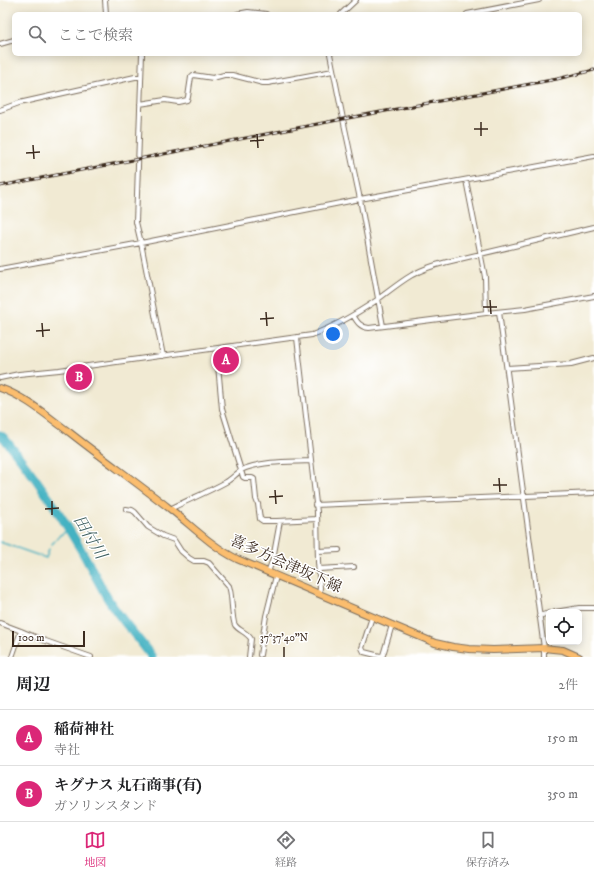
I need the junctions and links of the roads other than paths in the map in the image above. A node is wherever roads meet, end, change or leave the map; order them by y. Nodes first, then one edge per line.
1 (105, 0) edge
2 (356, 0) edge
3 (539, 0) edge
4 (106, 12) edge
5 (343, 12) edge
6 (477, 12) edge
7 (12, 41) edge
8 (0, 44) edge
9 (142, 56) edge
10 (330, 56) edge
11 (333, 72) junction
12 (141, 77) junction
13 (140, 104) junction
14 (0, 110) edge
15 (594, 156) edge
16 (466, 180) junction
17 (360, 200) junction
18 (594, 227) edge
19 (141, 243) junction
20 (480, 254) junction
21 (0, 269) edge
22 (594, 296) edge
23 (378, 299) junction
24 (499, 312) junction
25 (486, 313) junction
26 (353, 315) junction
27 (384, 326) junction
28 (297, 338) junction
29 (163, 356) junction
30 (594, 358) edge
31 (218, 365) dead end
32 (507, 368) junction
33 (0, 378) edge
34 (0, 388) edge
35 (310, 461) junction
36 (241, 470) junction
37 (594, 493) edge
38 (524, 496) junction
39 (315, 505) junction
40 (126, 508) dead end
41 (170, 508) junction
42 (317, 519) junction
43 (280, 521) junction
44 (339, 550) dead end
45 (318, 552) junction
46 (354, 567) dead end
47 (319, 569) junction
48 (268, 572) junction
49 (276, 576) junction
50 (319, 594) junction
51 (594, 608) edge
52 (573, 609) edge
53 (546, 614) edge
54 (539, 616) junction
55 (372, 617) junction
56 (0, 623) edge
57 (392, 625) junction
58 (21, 631) junction
59 (544, 648) junction
60 (260, 655) dead end
61 (12, 657) edge
62 (91, 657) edge
63 (249, 657) edge
64 (544, 657) edge
65 (579, 657) edge

1 - 4 street
2 - 5 street
3 - 6 street
7 - 8 street
9 - 12 street
10 - 11 street
11 - 13 street
11 - 17 street
12 - 13 street
12 - 14 street
13 - 19 street
15 - 16 street
16 - 17 street
16 - 20 street
17 - 19 street
17 - 23 street
18 - 20 street
19 - 21 street
19 - 29 street
20 - 23 street
20 - 25 street
22 - 24 street
23 - 26 street
23 - 27 street
24 - 25 street
24 - 32 street
25 - 27 street
26 - 27 street
26 - 28 street
28 - 29 street
28 - 35 street
29 - 33 street
30 - 32 street
31 - 36 street
32 - 38 street
34 - 41 main road, 喜多方会津坂下線
35 - 36 street
35 - 39 street
36 - 41 street
36 - 43 street
37 - 38 street
38 - 39 street
38 - 54 street
39 - 42 street
40 - 63 street
41 - 48 main road, 喜多方会津坂下線
42 - 43 street
42 - 45 street
43 - 48 street
44 - 45 street
45 - 47 street
46 - 47 street
47 - 50 street
48 - 49 main road, 喜多方会津坂下線
49 - 50 main road, 喜多方会津坂下線
49 - 60 street
50 - 55 main road, 喜多方会津坂下線
51 - 52 street
53 - 54 street
54 - 59 street
55 - 57 main road, 喜多方会津坂下線
55 - 57 street
56 - 58 street
57 - 59 main road, 喜多方会津坂下線
58 - 61 street
58 - 62 street
59 - 64 street
59 - 65 main road, 喜多方会津坂下線

